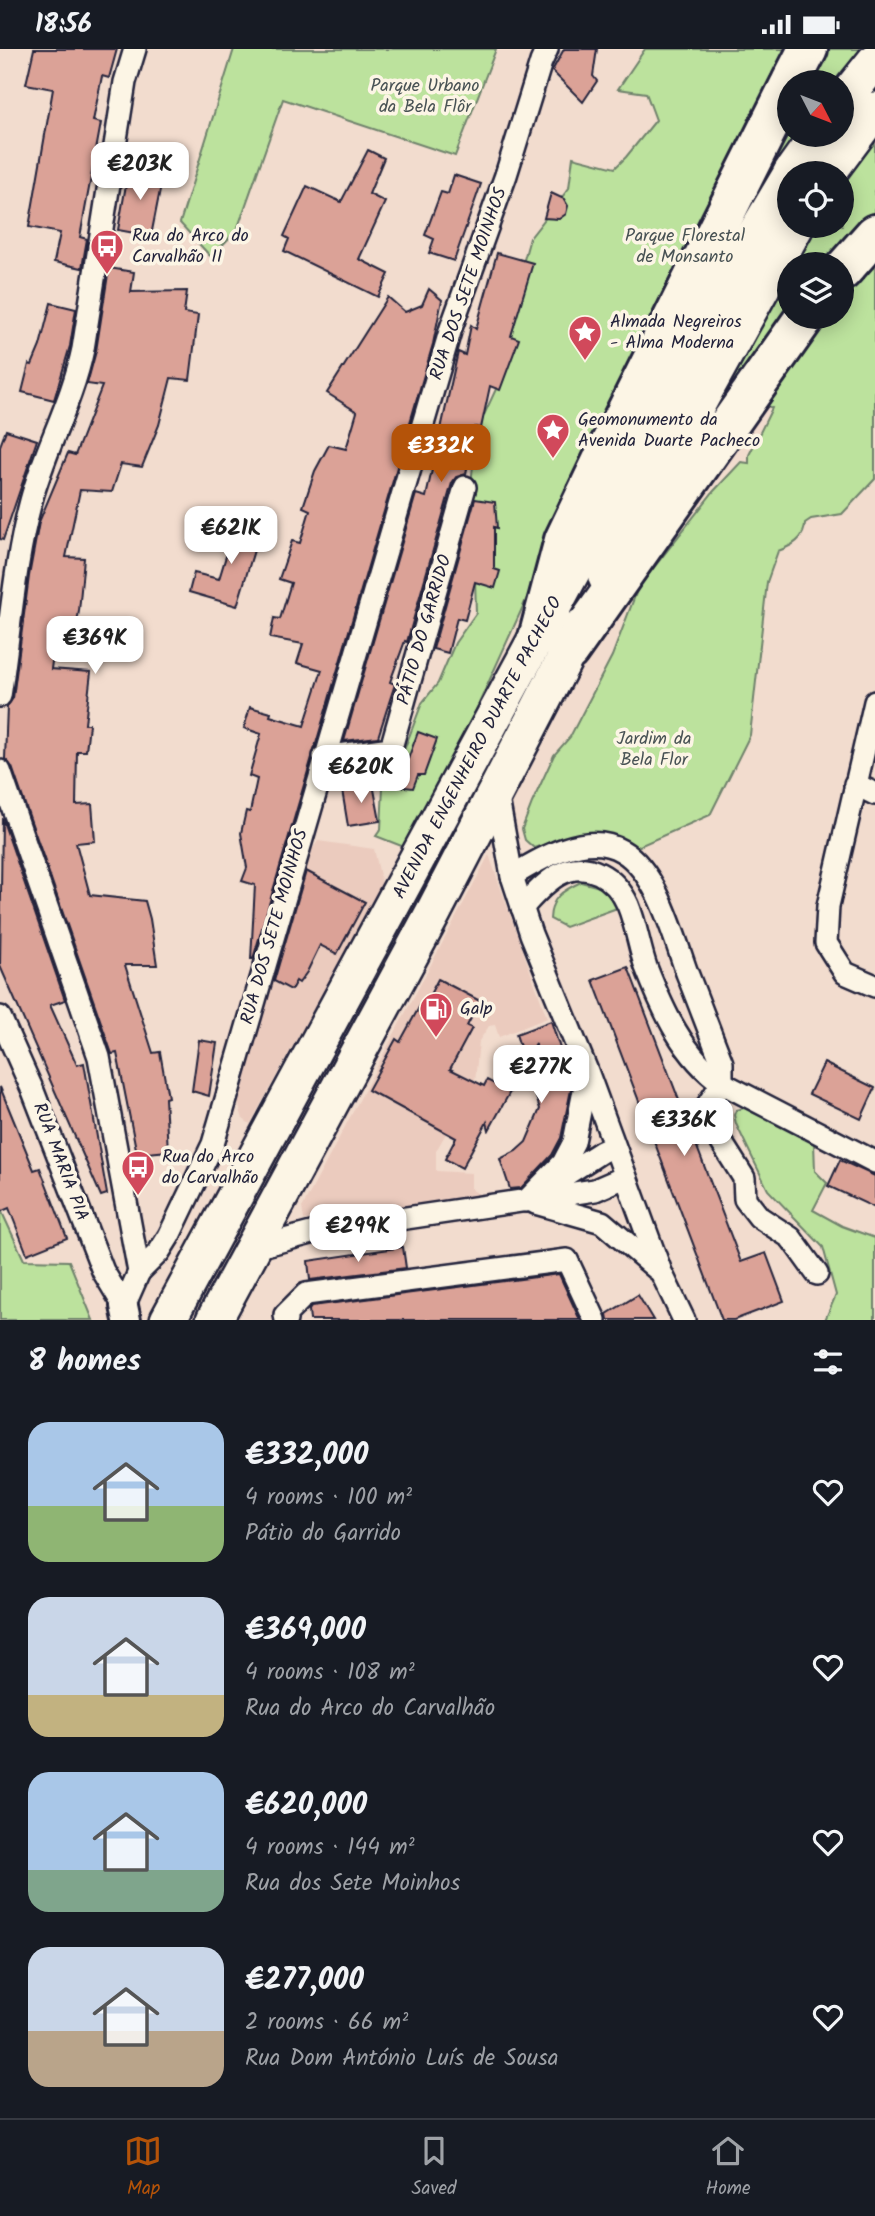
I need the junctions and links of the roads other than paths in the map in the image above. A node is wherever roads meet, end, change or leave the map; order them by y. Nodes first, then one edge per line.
1 (135, 49) edge
2 (547, 49) edge
3 (808, 49) edge
4 (875, 61) edge
5 (797, 70) edge
6 (854, 87) edge
7 (777, 110) edge
8 (875, 110) edge
9 (837, 161) edge
10 (777, 197) edge
11 (875, 234) edge
12 (789, 238) edge
13 (854, 258) edge
14 (796, 329) edge
15 (465, 487) dead end
16 (554, 645) junction
17 (0, 696) edge
18 (875, 702) edge
19 (324, 757) junction
20 (0, 771) edge
21 (855, 783) junction
22 (496, 791) junction
23 (875, 794) edge
24 (512, 876) junction
25 (523, 908) junction
26 (875, 986) edge
27 (0, 1017) edge
28 (587, 1071) junction
29 (722, 1083) junction
30 (614, 1146) junction
31 (875, 1162) edge
32 (625, 1177) junction
33 (526, 1201) junction
34 (254, 1248) junction
35 (139, 1272) junction
36 (661, 1272) junction
37 (817, 1274) dead end
38 (222, 1306) edge
39 (125, 1313) edge
40 (285, 1318) edge
41 (168, 1320) edge
42 (595, 1320) edge
43 (684, 1320) edge

1 - 17 street
2 - 19 street, RUA DOS SETE MOINHOS
3 - 5 highway
4 - 6 highway
7 - 16 highway
8 - 9 highway
10 - 16 highway, AVENIDA ENGENHEIRO DUARTE PACHECO
11 - 13 highway
12 - 16 highway, AVENIDA ENGENHEIRO DUARTE PACHECO
14 - 16 highway
15 - 19 street, PÁTIO DO GARRIDO
16 - 22 highway, AVENIDA ENGENHEIRO DUARTE PACHECO
16 - 41 highway, AVENIDA ENGENHEIRO DUARTE PACHECO
18 - 21 street
19 - 35 street, RUA DOS SETE MOINHOS
20 - 35 street
21 - 23 street
21 - 26 street
22 - 24 street
22 - 34 highway, AVENIDA ENGENHEIRO DUARTE PACHECO
24 - 25 street
24 - 29 street
25 - 28 street
25 - 29 street
27 - 39 street, RUA MARIA PIA
28 - 30 street
28 - 33 street
29 - 31 street
29 - 37 street
30 - 32 street
30 - 33 street
32 - 33 street
32 - 36 street
33 - 34 street
33 - 36 street
34 - 38 highway, AVENIDA ENGENHEIRO DUARTE PACHECO
35 - 39 street
36 - 43 street
40 - 42 street

